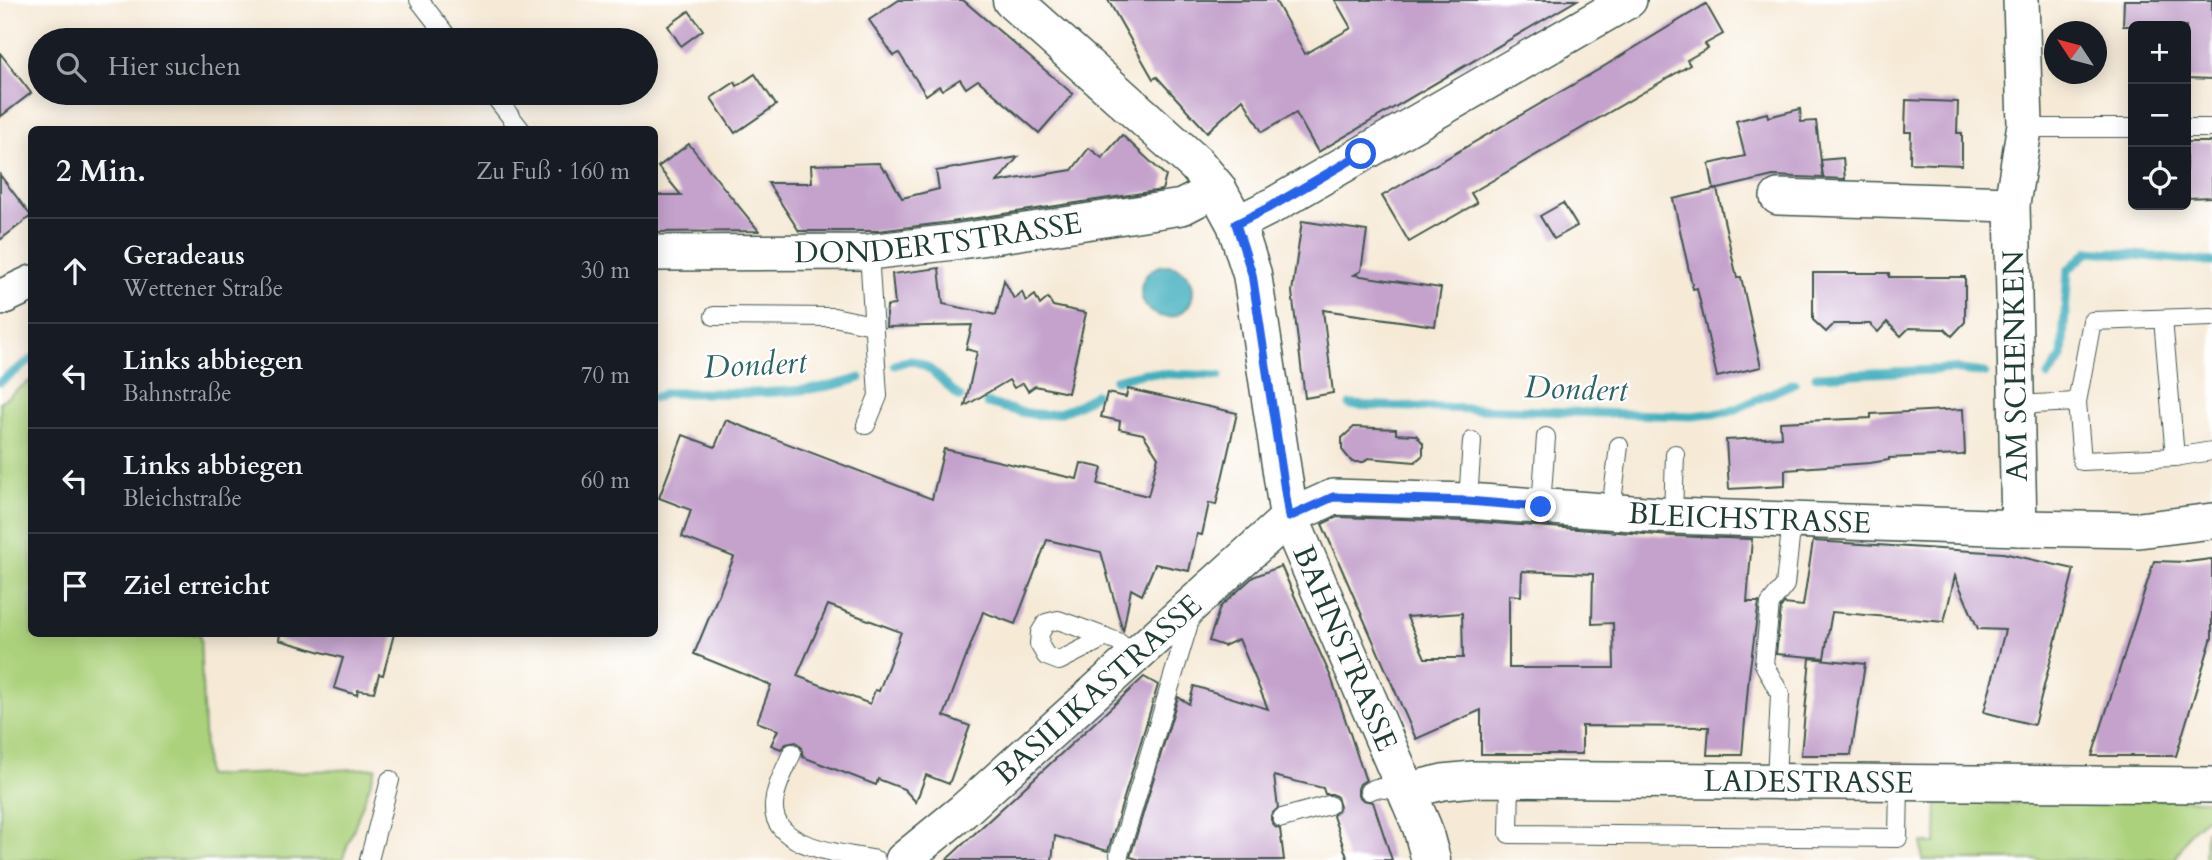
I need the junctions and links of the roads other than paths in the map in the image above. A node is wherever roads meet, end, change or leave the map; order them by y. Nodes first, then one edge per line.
1 (419, 0) edge
2 (1012, 0) edge
3 (1629, 0) edge
4 (2021, 0) edge
5 (441, 28) edge
6 (501, 105) edge
7 (518, 126) edge
8 (2024, 128) junction
9 (2128, 128) edge
10 (2191, 128) edge
11 (2212, 128) edge
12 (1217, 189) junction
13 (1779, 197) dead end
14 (2012, 204) junction
15 (1236, 224) junction
16 (869, 252) junction
17 (658, 253) edge
18 (28, 285) edge
19 (0, 298) edge
20 (714, 316) dead end
21 (2212, 317) edge
22 (2162, 319) junction
23 (872, 325) junction
24 (2077, 402) junction
25 (2015, 405) junction
26 (866, 425) dead end
27 (1546, 437) dead end
28 (1472, 441) dead end
29 (1619, 446) dead end
30 (2212, 452) edge
31 (1675, 454) dead end
32 (2175, 457) junction
33 (1468, 501) junction
34 (1541, 507) junction
35 (1611, 510) junction
36 (1673, 516) junction
37 (1289, 517) junction
38 (1792, 520) junction
39 (2212, 521) edge
40 (2019, 528) junction
41 (1196, 600) junction
42 (792, 753) dead end
43 (1510, 779) junction
44 (390, 780) dead end
45 (1776, 781) junction
46 (1899, 783) junction
47 (2212, 785) edge
48 (1369, 791) dead end
49 (1406, 791) junction
50 (1329, 805) dead end
51 (1282, 818) dead end
52 (1119, 855) dead end
53 (369, 860) edge
54 (876, 860) edge
55 (903, 860) edge
56 (1431, 860) edge

1 - 5 lane
2 - 12 street, BAHNSTRASSE
3 - 15 street
4 - 8 street, AM SCHENKEN
6 - 7 lane
8 - 9 lane
8 - 14 street, AM SCHENKEN
10 - 11 lane
12 - 15 street, BAHNSTRASSE
12 - 16 street, DONDERTSTRASSE
13 - 14 street
14 - 25 street, AM SCHENKEN
15 - 37 street, BAHNSTRASSE
16 - 17 street, DONDERTSTRASSE
16 - 23 lane
18 - 19 street
20 - 23 lane
21 - 22 lane
22 - 24 lane
22 - 32 lane
23 - 26 lane
24 - 25 lane
24 - 32 lane
25 - 40 street, AM SCHENKEN
27 - 34 lane
28 - 33 lane
29 - 35 lane
30 - 32 lane
31 - 36 lane
33 - 34 street, BLEICHSTRASSE
33 - 37 street, BLEICHSTRASSE
34 - 35 street, BLEICHSTRASSE
35 - 36 street, BLEICHSTRASSE
36 - 38 street, BLEICHSTRASSE
37 - 41 street, BASILIKASTRASSE
37 - 49 street, BAHNSTRASSE
38 - 40 street, BLEICHSTRASSE
38 - 45 lane
39 - 40 street, BLEICHSTRASSE
41 - 52 lane
41 - 55 street, BASILIKASTRASSE
42 - 54 lane
43 - 45 street, LADESTRASSE
43 - 46 lane
43 - 49 street, LADESTRASSE
44 - 53 lane
45 - 46 street, LADESTRASSE
46 - 47 street, LADESTRASSE
48 - 49 lane
49 - 56 street, BAHNSTRASSE
50 - 51 lane

